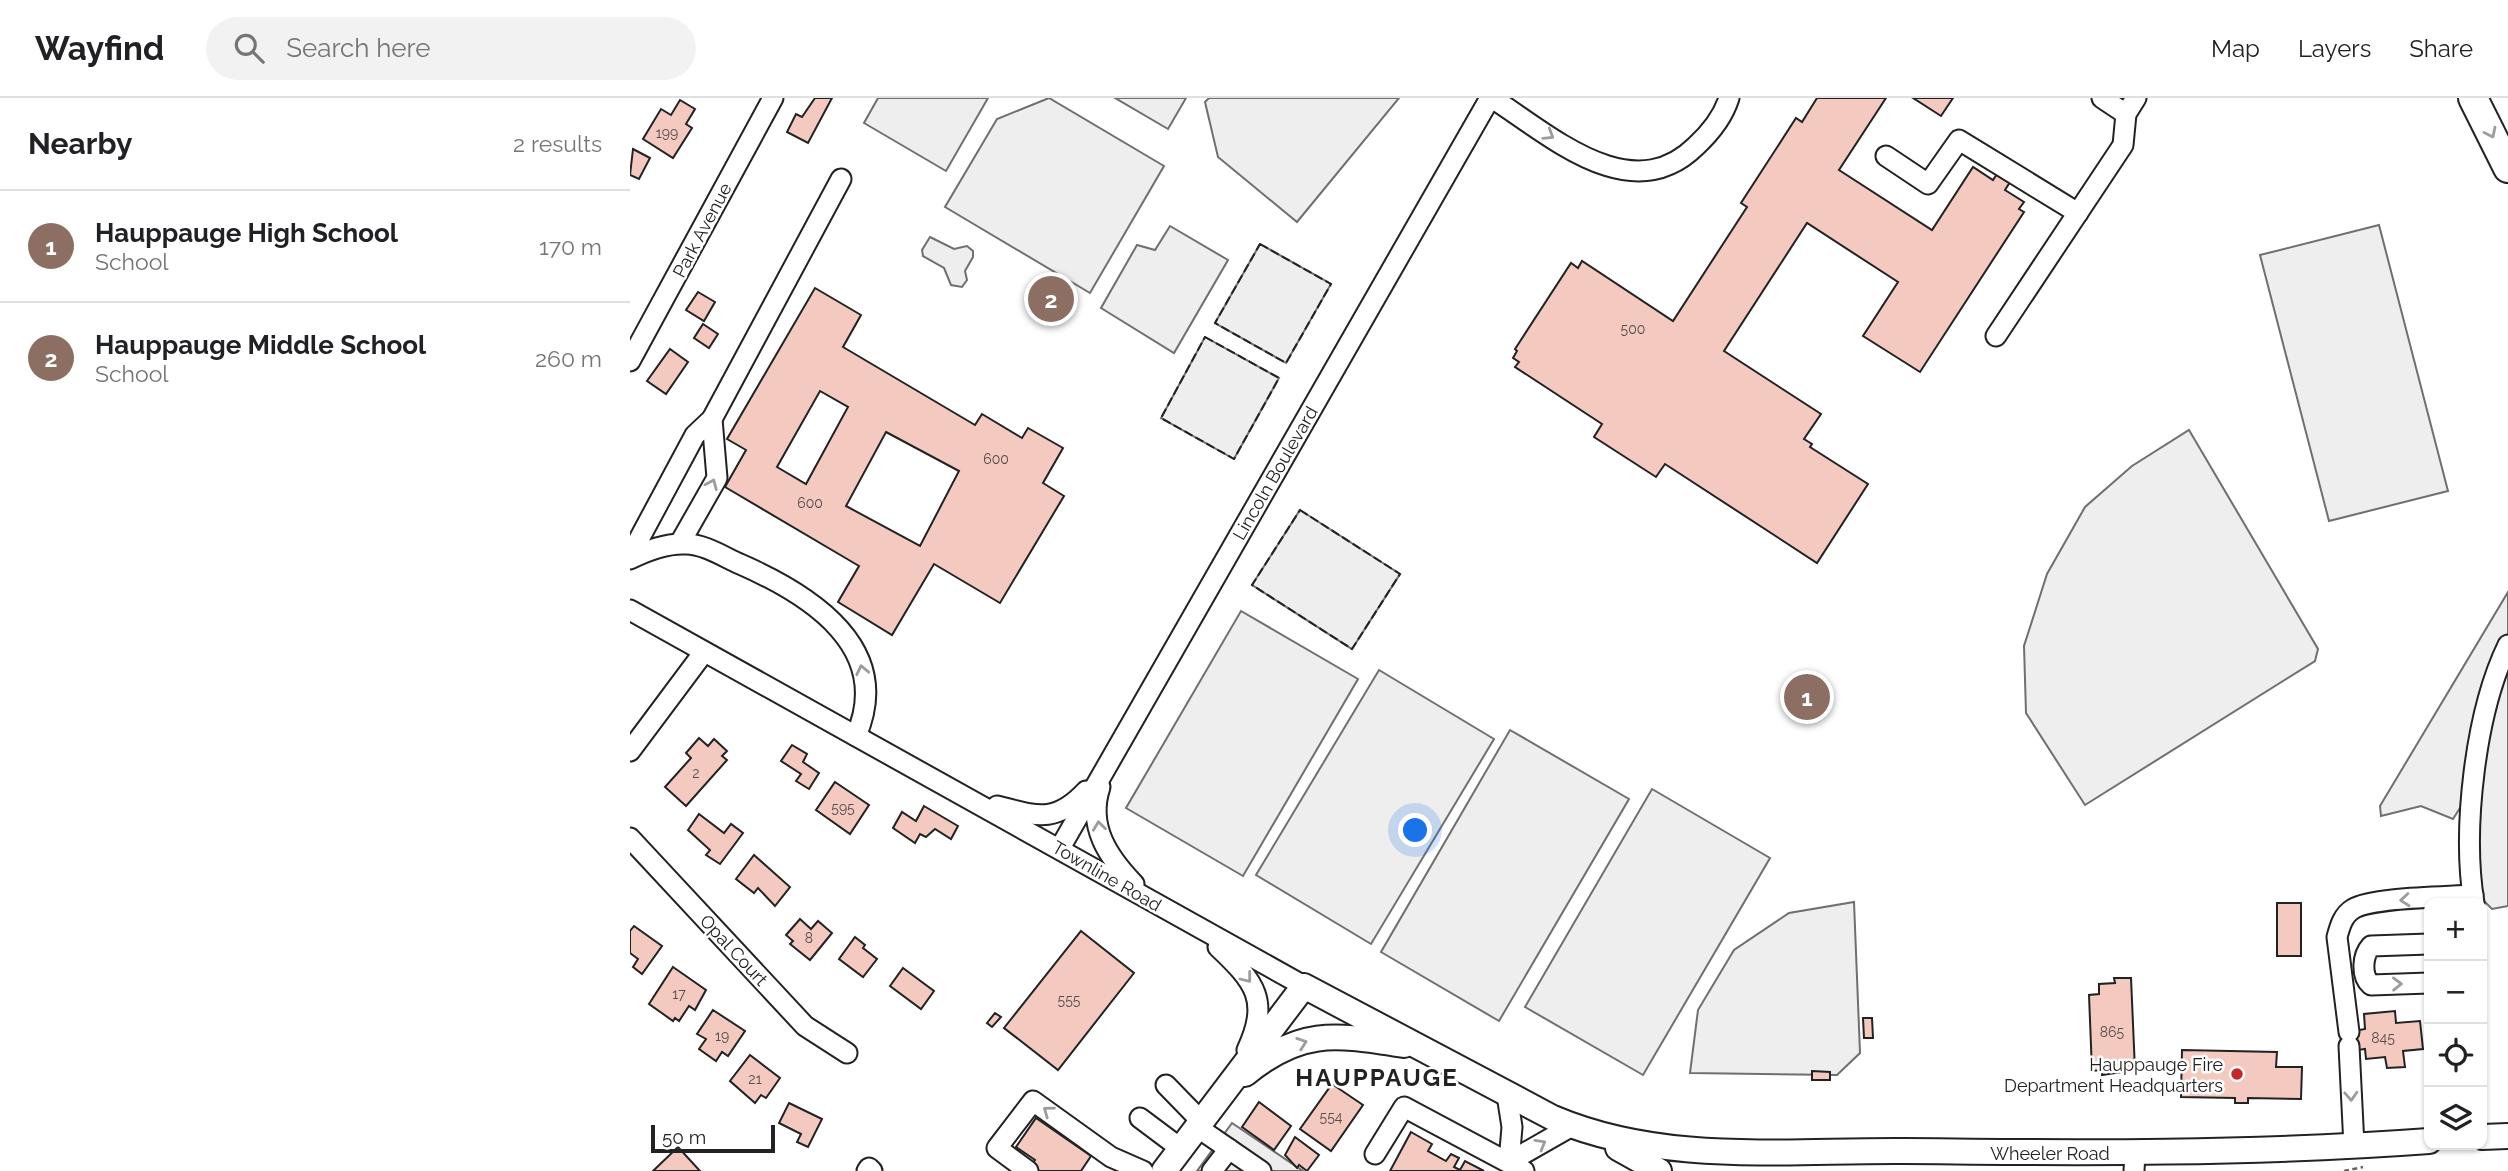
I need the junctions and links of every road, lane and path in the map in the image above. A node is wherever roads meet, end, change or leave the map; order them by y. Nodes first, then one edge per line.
1 (773, 98) edge
2 (1491, 98) edge
3 (1729, 98) edge
4 (2102, 98) edge
5 (2473, 98) edge
6 (2131, 106) edge
7 (1886, 156) dead end
8 (2508, 168) edge
9 (841, 179) dead end
10 (2078, 213) junction
11 (1996, 336) dead end
12 (630, 361) edge
13 (712, 419) junction
14 (680, 544) junction
15 (630, 557) edge
16 (630, 610) edge
17 (2508, 645) edge
18 (704, 652) junction
19 (856, 736) junction
20 (630, 751) edge
21 (1108, 763) junction
22 (973, 800) junction
23 (630, 838) edge
24 (1060, 848) junction
25 (2474, 898) edge
26 (1150, 900) junction
27 (2424, 900) edge
28 (1199, 929) junction
29 (2424, 944) edge
30 (2424, 983) edge
31 (1304, 986) junction
32 (1422, 1048) junction
33 (847, 1053) dead end
34 (1166, 1085) dead end
35 (1224, 1091) junction
36 (1507, 1095) junction
37 (1140, 1118) dead end
38 (1199, 1124) junction
39 (1581, 1129) junction
40 (2508, 1136) edge
41 (2487, 1137) edge
42 (2424, 1141) edge
43 (2508, 1145) edge
44 (2354, 1146) junction
45 (1181, 1148) junction
46 (1229, 1149) junction
47 (1375, 1154) dead end
48 (2135, 1162) edge
49 (1678, 1163) edge
50 (1516, 1167) edge
51 (1028, 1171) edge
52 (1160, 1171) edge
53 (1212, 1171) edge
54 (1261, 1171) edge

1 - 12 street, Park Avenue
2 -> 3 street
2 - 21 street, Lincoln Boulevard
4 - 6 street
5 -> 8 highway
6 - 10 street
7 - 10 street
9 - 13 street
10 - 11 street
14 -> 13 street
13 - 15 street
14 - 15 street
19 -> 14 street
16 - 18 street, Townline Road
17 - 25 street
18 - 19 street, Townline Road
18 - 20 street
19 - 22 street, Townline Road
21 - 22 street
21 - 24 street, Lincoln Boulevard
26 -> 21 street
22 - 24 street, Townline Road
23 - 33 street, Opal Court
24 - 26 street, Townline Road
26 - 28 street, Townline Road
27 -> 44 street
28 - 31 street, Townline Road
28 -> 35 street
29 -> 30 street
31 - 32 main road, Townline Road
31 - 35 main road
35 -> 32 main road
32 - 36 main road, Townline Road
34 - 38 street
35 - 38 main road
36 - 39 main road, Townline Road
36 - 50 street
37 - 45 street
38 - 45 main road
38 - 46 street
39 - 49 main road, Townline Road
50 -> 39 street
40 - 41 main road
40 - 43 street
42 - 44 main road, Wheeler Road
44 - 48 main road, Wheeler Road
45 - 52 main road
46 - 53 street
46 - 54 street
47 - 50 street
48 - 49 main road, Wheeler Road
52 -> 51 street

